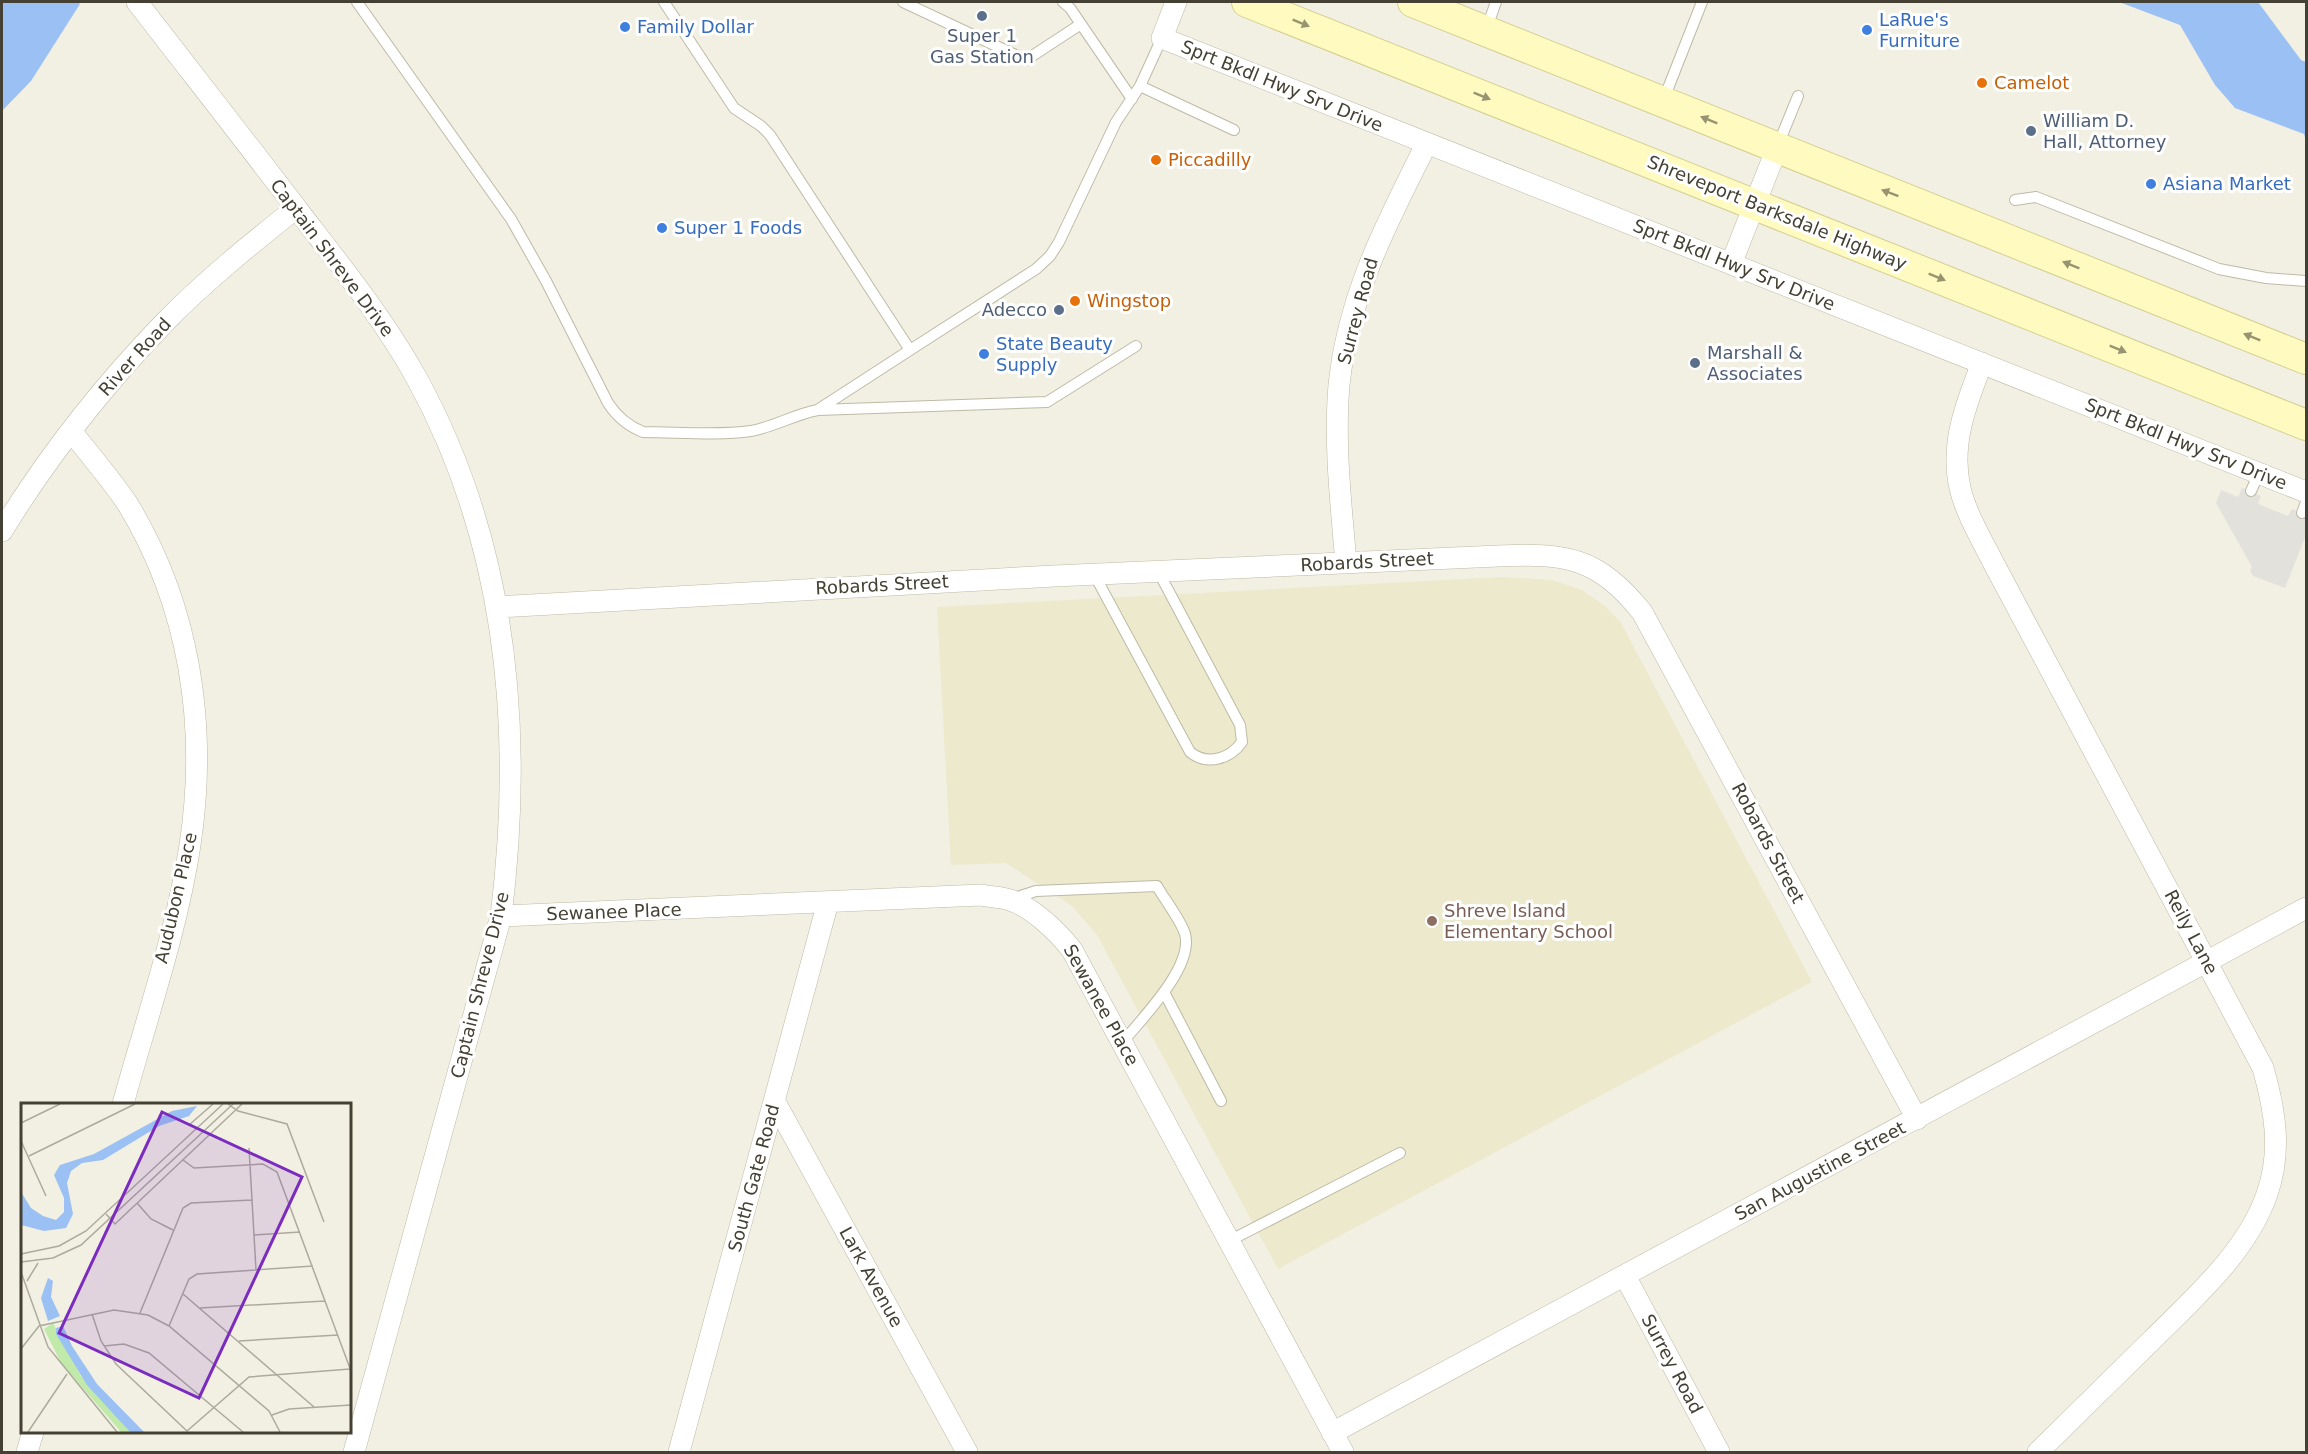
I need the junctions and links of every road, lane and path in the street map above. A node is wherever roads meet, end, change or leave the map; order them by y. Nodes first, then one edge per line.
1 (137, 2) edge
2 (357, 2) edge
3 (664, 2) edge
4 (903, 2) edge
5 (1063, 2) edge
6 (1176, 2) edge
7 (1247, 2) edge
8 (1413, 2) edge
9 (1496, 2) edge
10 (1702, 2) edge
11 (1081, 24) junction
12 (1486, 30) junction
13 (1162, 38) junction
14 (1140, 86) junction
15 (1798, 96) dead end
16 (1132, 99) junction
17 (1663, 101) junction
18 (1234, 130) dead end
19 (1427, 143) junction
20 (1777, 148) junction
21 (2015, 200) dead end
22 (1755, 204) junction
23 (296, 208) junction
24 (1731, 264) junction
25 (2307, 281) edge
26 (1136, 346) dead end
27 (910, 350) junction
28 (2307, 359) edge
29 (1982, 363) junction
30 (818, 410) junction
31 (2307, 425) edge
32 (71, 431) junction
33 (2305, 502) edge
34 (2, 531) edge
35 (1346, 562) junction
36 (1158, 571) junction
37 (1094, 574) junction
38 (497, 607) junction
39 (1010, 900) junction
40 (828, 902) junction
41 (2307, 908) edge
42 (501, 916) junction
43 (2208, 961) junction
44 (1164, 992) junction
45 (1122, 1043) junction
46 (1221, 1101) dead end
47 (775, 1102) junction
48 (123, 1103) edge
49 (1917, 1119) junction
50 (1400, 1153) dead end
51 (1229, 1241) junction
52 (1625, 1276) junction
53 (32, 1433) edge
54 (1332, 1433) junction
55 (27, 1452) edge
56 (354, 1452) edge
57 (679, 1452) edge
58 (967, 1452) edge
59 (1343, 1452) edge
60 (1719, 1452) edge
61 (2038, 1452) edge

1 - 23 street, Captain Shreve Drive
2 - 30 lane
3 - 27 lane
4 - 11 lane
5 - 11 lane
6 - 13 street
7 -> 22 main road, Shreveport Barksdale Highway
8 - 12 main road
9 - 12 lane
10 - 17 lane
11 - 16 lane
12 - 17 main road
13 - 14 lane
13 - 19 street, Sprt Bkdl Hwy Srv Drive
14 - 16 lane
14 - 18 lane
15 - 20 lane
16 - 27 lane
20 -> 17 main road
19 - 24 street, Sprt Bkdl Hwy Srv Drive
19 - 35 street, Surrey Road
20 - 22 street
28 -> 20 main road
21 - 25 lane
22 - 24 street
22 -> 31 main road, Shreveport Barksdale Highway
23 - 32 street, River Road
23 - 38 street, Captain Shreve Drive
24 - 29 street, Sprt Bkdl Hwy Srv Drive
26 - 30 lane
27 - 30 lane
29 - 33 street, Sprt Bkdl Hwy Srv Drive
29 - 43 street, Reily Lane
32 - 34 street, River Road
32 - 48 street, Audubon Place
35 - 36 street, Robards Street
35 - 49 street, Robards Street
36 - 37 street, Robards Street
36 - 37 lane
37 - 38 street, Robards Street
38 - 42 street, Captain Shreve Drive
39 - 40 street, Sewanee Place
39 - 44 lane
39 - 45 street, Sewanee Place
40 - 42 street, Sewanee Place
40 - 47 street, South Gate Road
41 - 43 street, San Augustine Street
42 - 56 street, Captain Shreve Drive
43 - 49 street, San Augustine Street
43 - 61 street, Reily Lane
44 - 45 lane
44 - 46 lane
45 - 51 street, Sewanee Place
47 - 57 street, South Gate Road
47 - 58 street, Lark Avenue
49 - 52 street, San Augustine Street
50 - 51 lane
51 - 54 street, Sewanee Place
52 - 54 street, San Augustine Street
52 - 60 street, Surrey Road
53 - 55 street
54 - 59 street, Sewanee Place

